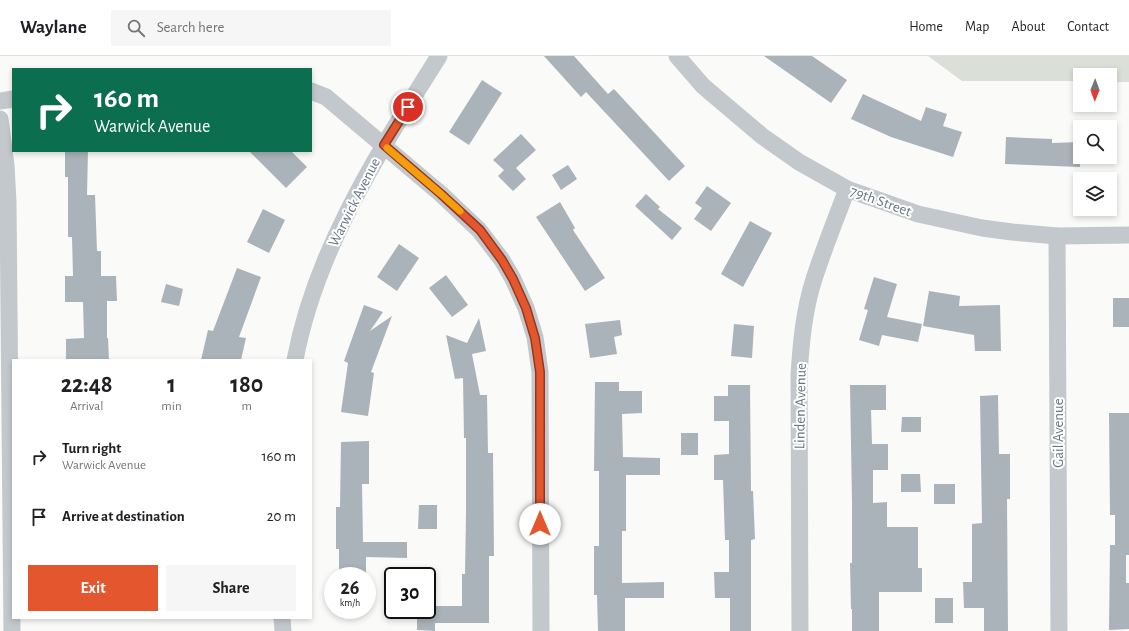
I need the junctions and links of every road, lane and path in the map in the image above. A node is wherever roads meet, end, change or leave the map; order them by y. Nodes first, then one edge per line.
1 (439, 56) edge
2 (677, 56) edge
3 (312, 91) edge
4 (12, 99) edge
5 (0, 101) edge
6 (0, 119) edge
7 (384, 145) junction
8 (847, 189) junction
9 (1129, 235) edge
10 (1057, 236) junction
11 (295, 359) edge
12 (282, 619) edge
13 (12, 631) edge
14 (282, 631) edge
15 (541, 631) edge
16 (800, 631) edge
17 (1058, 631) edge

1 - 7 street, Warwick Avenue
2 - 8 street, 79th Street
3 - 7 street
4 - 5 street
6 - 13 street
7 - 11 street, Warwick Avenue
7 - 15 street
8 - 10 street, 79th Street
8 - 16 street, Linden Avenue
9 - 10 street, 79th Street
10 - 17 street, Gail Avenue
12 - 14 street

